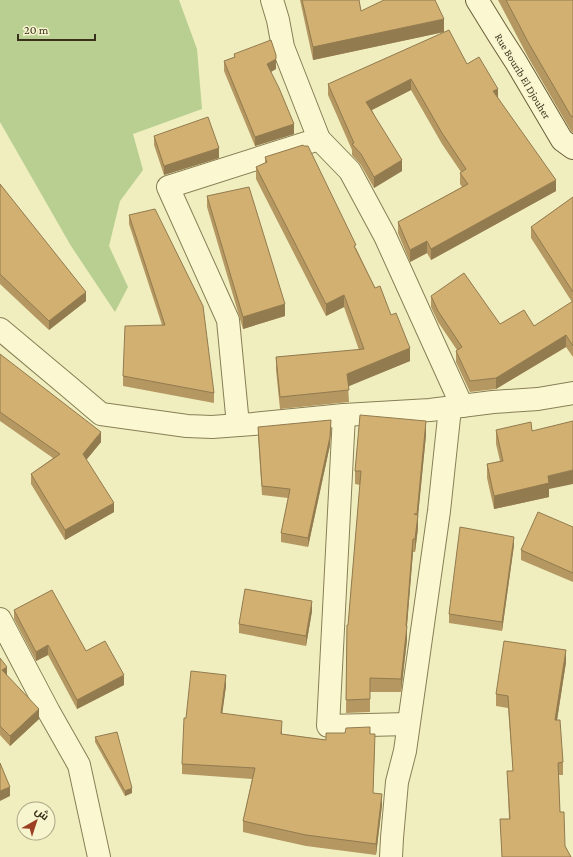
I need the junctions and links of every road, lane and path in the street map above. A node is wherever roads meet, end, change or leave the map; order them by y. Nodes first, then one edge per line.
1 (272, 0) edge
2 (477, 0) edge
3 (318, 139) junction
4 (573, 148) edge
5 (0, 329) edge
6 (573, 393) edge
7 (456, 407) junction
8 (344, 415) junction
9 (238, 425) junction
10 (0, 619) edge
11 (408, 724) junction
12 (99, 857) edge
13 (391, 857) edge

1 - 3 street
2 - 4 street, Rue Bourib El Djouher
3 - 7 street
3 - 9 street
5 - 9 street
6 - 7 street
7 - 8 street
7 - 11 street
8 - 9 street
8 - 11 street
10 - 12 street
11 - 13 street

